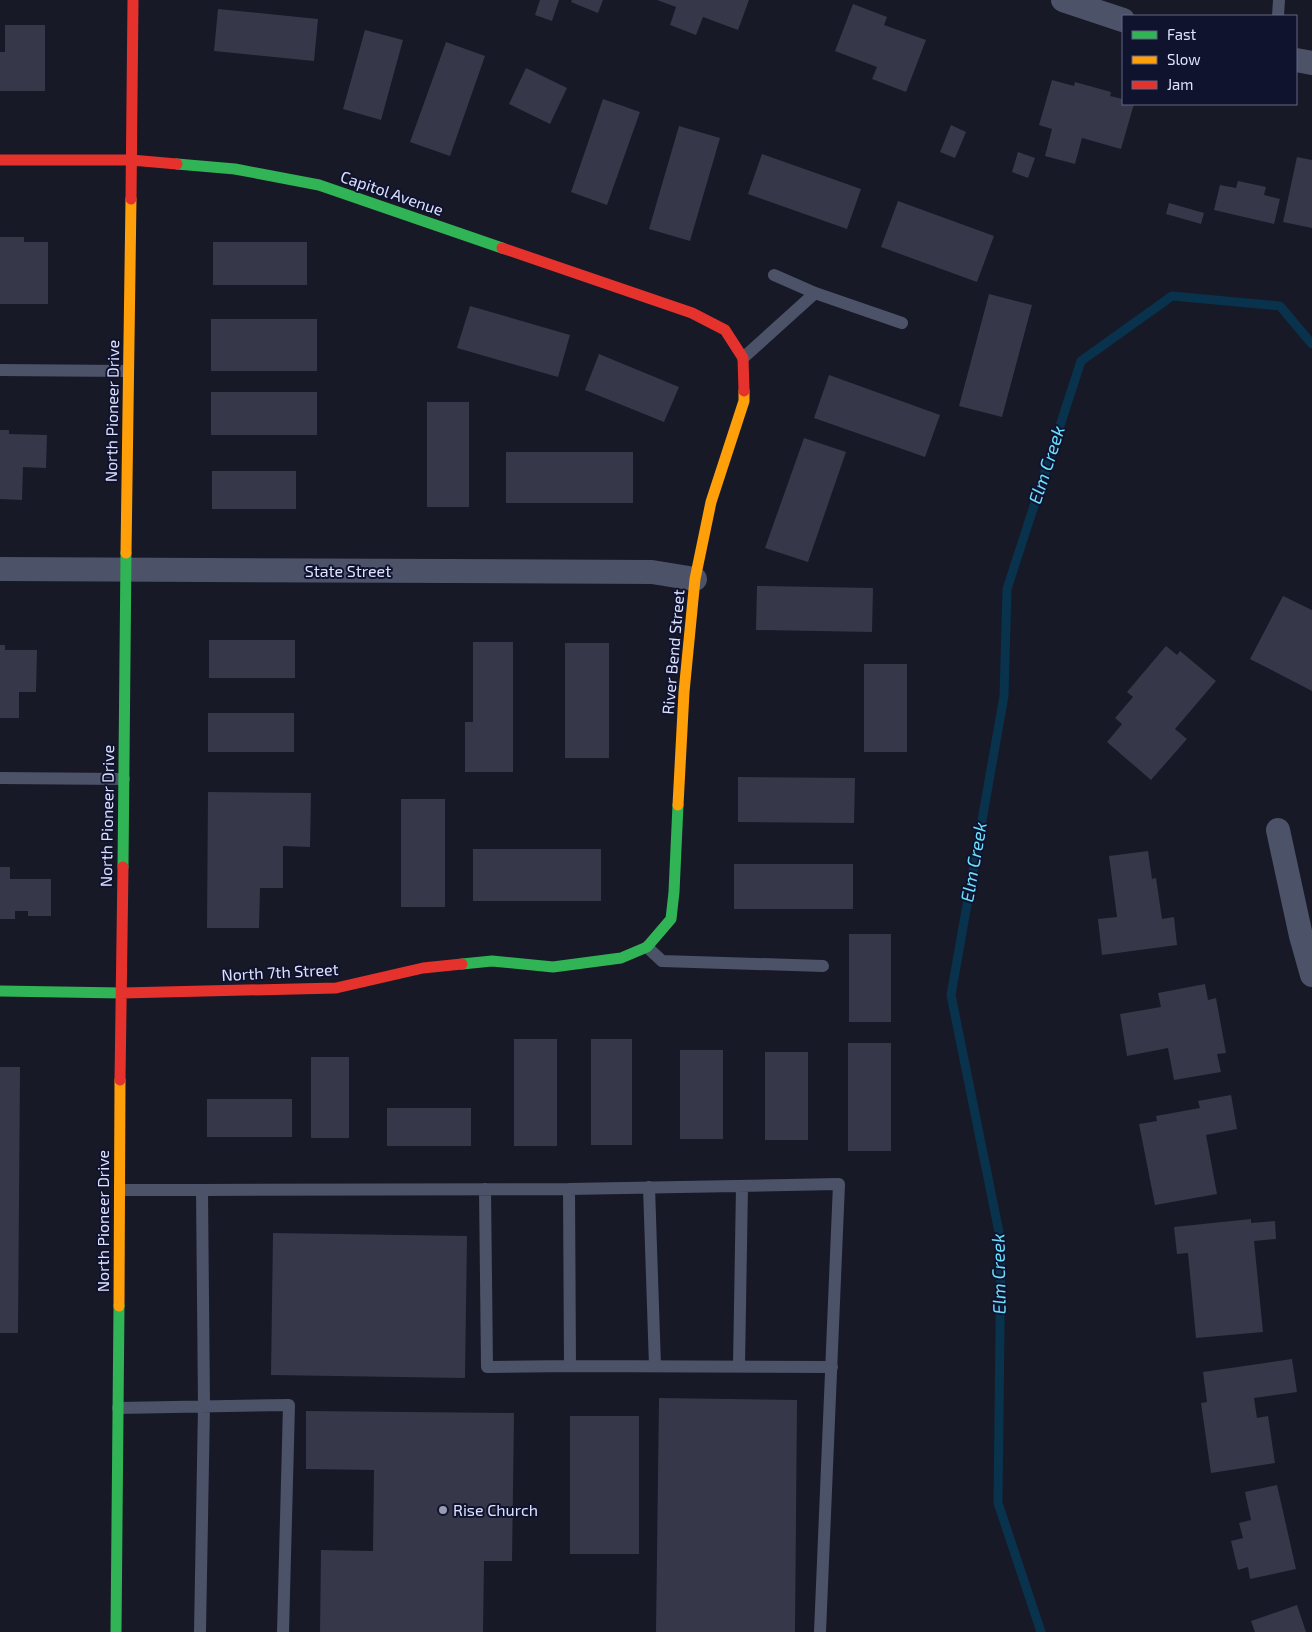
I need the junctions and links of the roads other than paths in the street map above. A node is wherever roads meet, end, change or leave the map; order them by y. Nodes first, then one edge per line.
1 (132, 0) edge
2 (1063, 0) edge
3 (1279, 0) edge
4 (1278, 15) edge
5 (1122, 20) edge
6 (1297, 60) edge
7 (1312, 63) edge
8 (0, 160) edge
9 (131, 160) junction
10 (774, 275) dead end
11 (816, 293) junction
12 (902, 323) dead end
13 (743, 358) junction
14 (0, 370) edge
15 (128, 370) junction
16 (0, 568) edge
17 (126, 569) junction
18 (696, 579) junction
19 (0, 778) edge
20 (124, 779) junction
21 (1278, 830) dead end
22 (647, 947) junction
23 (823, 966) dead end
24 (1312, 974) edge
25 (0, 992) edge
26 (121, 993) junction
27 (742, 1186) junction
28 (650, 1187) junction
29 (486, 1189) junction
30 (569, 1189) junction
31 (120, 1190) junction
32 (202, 1190) junction
33 (570, 1366) junction
34 (655, 1366) junction
35 (739, 1366) junction
36 (832, 1367) junction
37 (204, 1406) junction
38 (118, 1408) junction
39 (116, 1632) edge
40 (200, 1632) edge
41 (283, 1632) edge
42 (820, 1632) edge

1 - 9 street, North Pioneer Drive
2 - 5 street
3 - 4 lane
6 - 7 street
8 - 9 street, Capitol Avenue
9 - 13 street, Capitol Avenue
9 - 15 street, North Pioneer Drive
10 - 11 lane
11 - 12 lane
11 - 13 lane
13 - 18 street, River Bend Street
14 - 15 lane
15 - 17 street, North Pioneer Drive
16 - 17 street, State Street
17 - 18 street, State Street
17 - 20 street, North Pioneer Drive
18 - 22 street, River Bend Street
19 - 20 lane
20 - 26 street, North Pioneer Drive
21 - 24 street
22 - 23 lane
22 - 26 street, North 7th Street
25 - 26 street, North 7th Street
26 - 31 street, North Pioneer Drive
27 - 28 lane
27 - 35 lane
27 - 36 lane
28 - 30 lane
28 - 34 lane
29 - 30 lane
29 - 32 lane
29 - 33 lane
30 - 33 lane
31 - 32 lane
31 - 38 street, North Pioneer Drive
32 - 37 lane
33 - 34 lane
34 - 35 lane
35 - 36 lane
36 - 42 lane
37 - 38 lane
37 - 40 lane
37 - 41 lane
38 - 39 street, North Pioneer Drive

